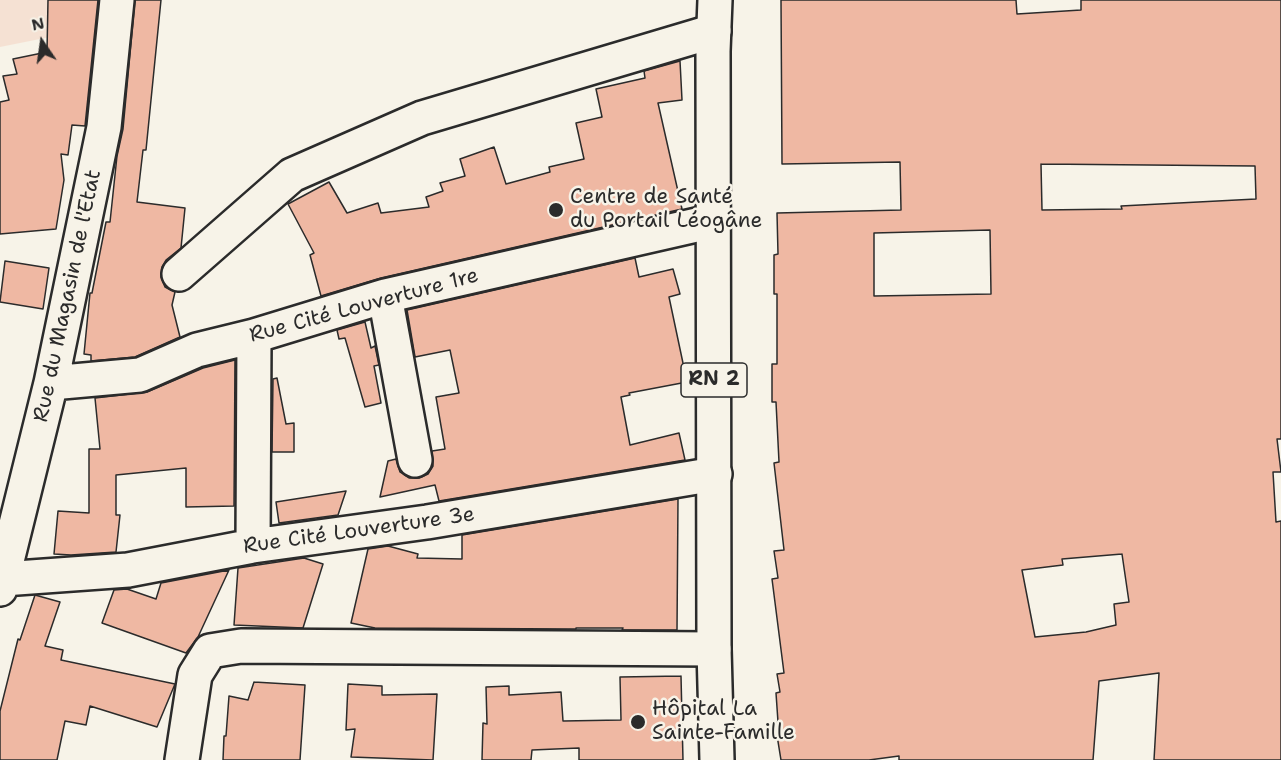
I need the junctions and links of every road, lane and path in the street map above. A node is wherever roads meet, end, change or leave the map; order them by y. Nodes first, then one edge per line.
1 (117, 0) edge
2 (715, 16) edge
3 (714, 221) junction
4 (179, 274) dead end
5 (385, 296) junction
6 (254, 336) junction
7 (51, 383) junction
8 (415, 460) dead end
9 (715, 474) junction
10 (253, 546) junction
11 (2, 584) edge
12 (714, 649) junction
13 (182, 760) edge
14 (717, 760) edge

1 - 7 street, Rue du Magasin de l'Etat
2 - 3 street, RN 2
2 - 4 street
3 - 5 street, Rue Cité Louverture 1re
3 - 9 street, RN 2
5 - 6 street, Rue Cité Louverture 1re
5 - 8 street
6 - 7 street, Rue Cité Louverture 1re
6 - 10 street
7 - 11 street, Rue du Magasin de l'Etat
9 - 10 street, Rue Cité Louverture 3e
9 - 12 street, RN 2
10 - 11 street, Rue Cité Louverture 3e
12 - 13 street
12 - 14 street, RN 2

